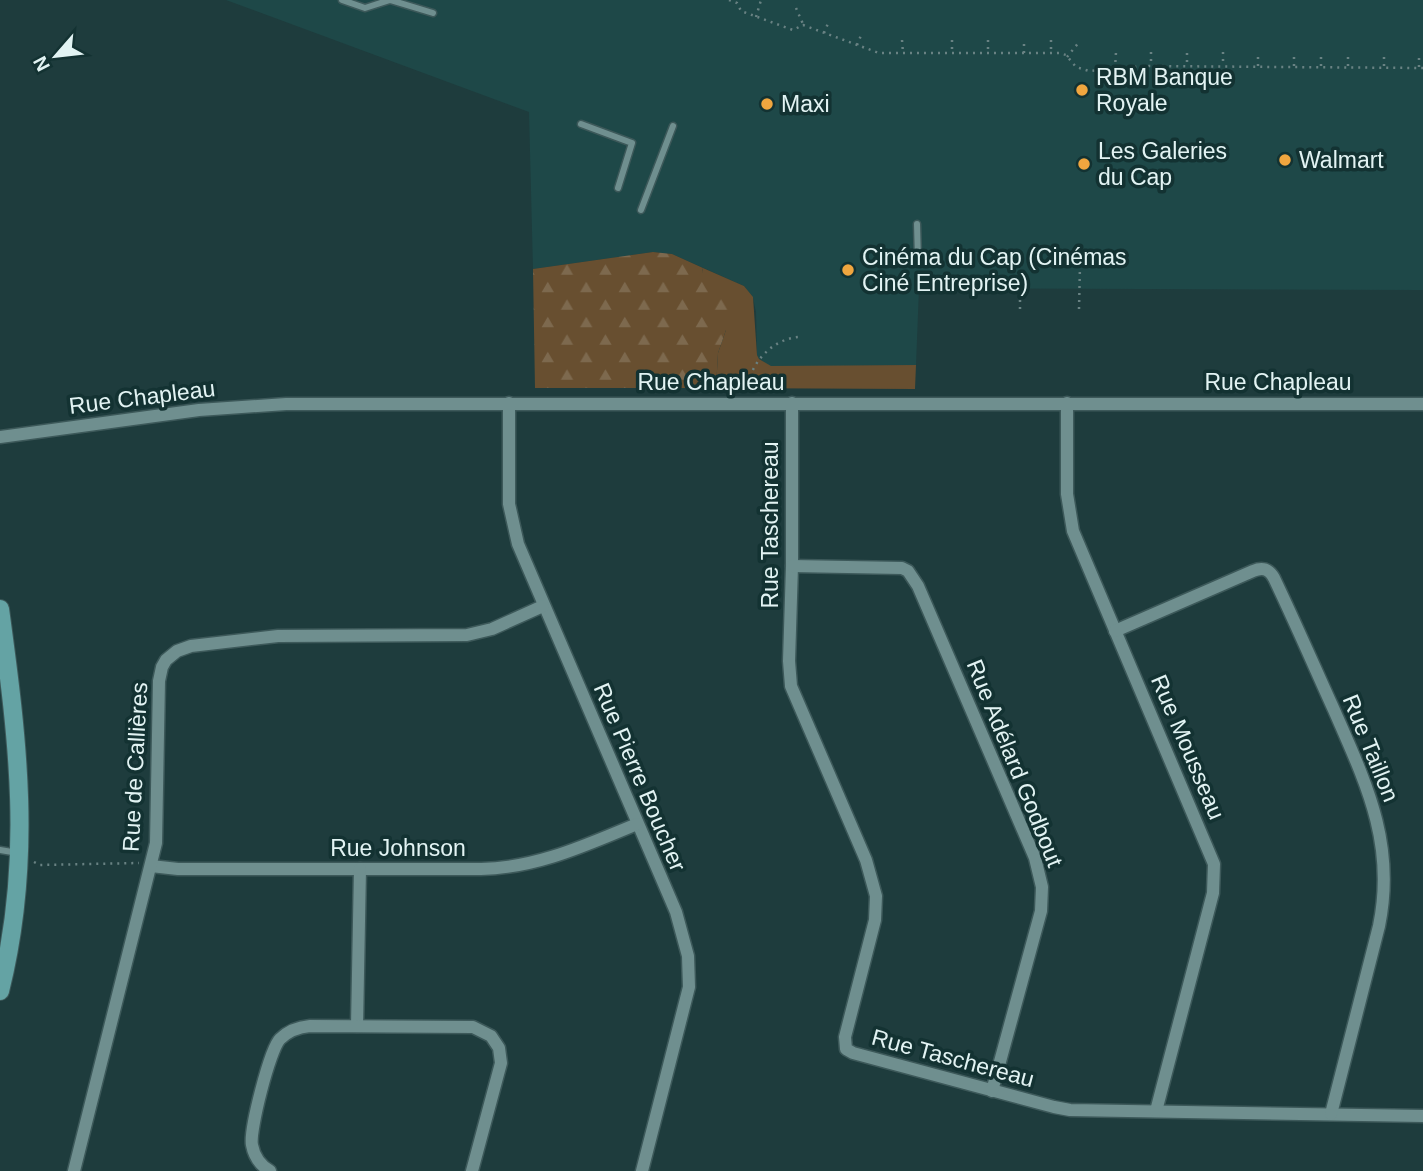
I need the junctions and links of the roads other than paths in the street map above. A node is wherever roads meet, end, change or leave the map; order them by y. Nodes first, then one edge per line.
1 (342, 0) edge
2 (433, 13) dead end
3 (581, 124) dead end
4 (673, 127) dead end
5 (618, 188) dead end
6 (641, 210) dead end
7 (917, 224) dead end
8 (918, 260) dead end
9 (509, 403) junction
10 (792, 403) junction
11 (1067, 403) junction
12 (1423, 404) edge
13 (0, 437) edge
14 (792, 566) junction
15 (543, 606) junction
16 (0, 609) edge
17 (1115, 631) junction
18 (637, 824) junction
19 (0, 850) edge
20 (19, 853) junction
21 (151, 866) junction
22 (360, 869) junction
23 (0, 990) edge
24 (357, 1026) junction
25 (992, 1091) junction
26 (1156, 1111) junction
27 (1331, 1114) junction
28 (1423, 1116) edge
29 (75, 1171) edge
30 (270, 1171) edge
31 (472, 1171) edge
32 (642, 1171) edge

1 - 2 lane
3 - 5 lane
4 - 6 lane
7 - 8 lane
9 - 10 street, Rue Chapleau
9 - 13 street, Rue Chapleau
9 - 15 street, Rue Pierre Boucher
10 - 11 street, Rue Chapleau
10 - 14 street, Rue Taschereau
11 - 12 street, Rue Chapleau
11 - 17 street, Rue Mousseau
14 - 25 street, Rue Taschereau
14 - 25 street, Rue Adélard Godbout
15 - 18 street, Rue Pierre Boucher
15 - 21 street, Rue de Callières
16 - 20 street
17 - 26 street, Rue Mousseau
17 - 27 street, Rue Taillon
18 - 22 street, Rue Johnson
18 - 32 street, Rue Pierre Boucher
19 - 20 lane
20 - 23 street
21 - 22 street, Rue Johnson
21 - 29 street, Rue de Callières
22 - 24 street
24 - 30 street
24 - 31 street
25 - 26 street, Rue Taschereau
26 - 27 street, Rue Taschereau
27 - 28 street, Rue Taschereau

